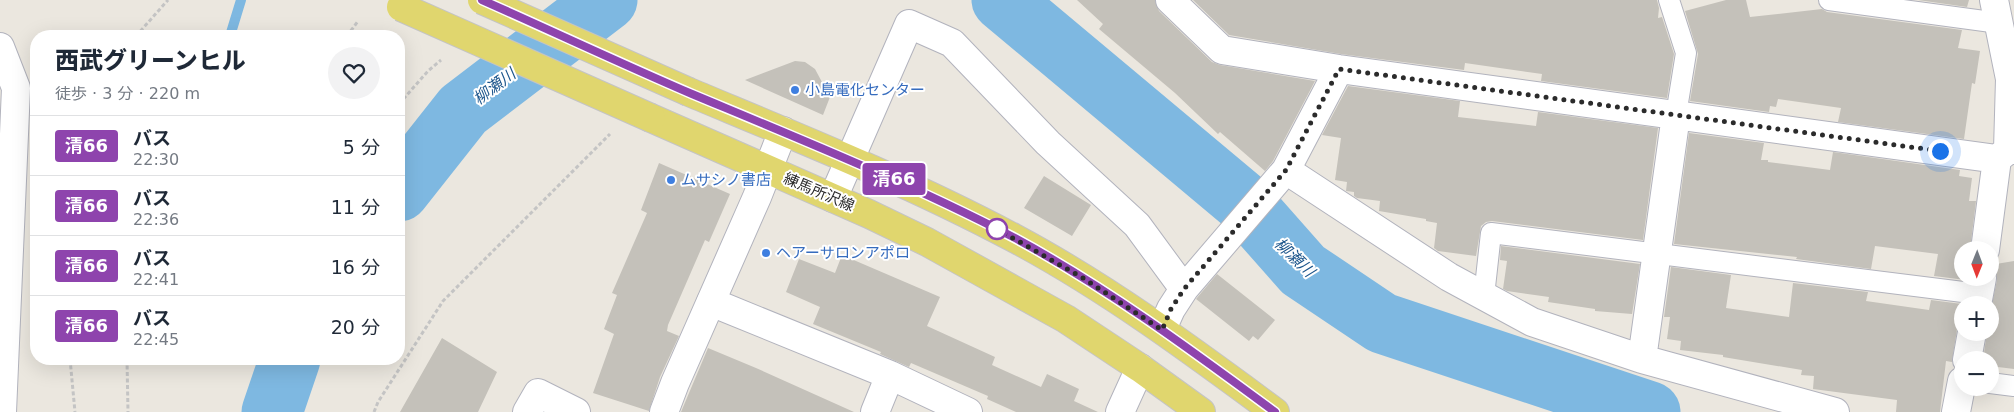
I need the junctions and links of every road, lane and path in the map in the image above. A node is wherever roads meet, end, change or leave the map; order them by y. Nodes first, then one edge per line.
1 (168, 0) edge
2 (482, 0) edge
3 (1170, 0) edge
4 (1669, 0) edge
5 (1829, 0) edge
6 (394, 3) edge
7 (1996, 12) edge
8 (358, 21) dead end
9 (141, 30) edge
10 (351, 30) edge
11 (0, 47) edge
12 (1339, 69) junction
13 (1676, 115) junction
14 (783, 131) junction
15 (612, 133) dead end
16 (2006, 153) edge
17 (850, 159) junction
18 (767, 170) junction
19 (1279, 178) junction
20 (833, 198) junction
21 (1987, 241) edge
22 (1657, 254) junction
23 (1184, 289) junction
24 (1979, 292) edge
25 (1484, 296) junction
26 (711, 302) junction
27 (1162, 330) junction
28 (1642, 359) junction
29 (405, 360) edge
30 (71, 365) edge
31 (127, 365) edge
32 (402, 365) edge
33 (1140, 368) junction
34 (890, 375) junction
35 (1999, 384) edge
36 (2014, 386) edge
37 (1959, 396) edge
38 (2, 412) edge
39 (75, 412) edge
40 (128, 412) edge
41 (374, 412) edge
42 (527, 412) edge
43 (576, 412) edge
44 (664, 412) edge
45 (875, 412) edge
46 (968, 412) edge
47 (1120, 412) edge
48 (1202, 412) edge
49 (1275, 412) edge
50 (1835, 412) edge
51 (1956, 412) edge

1 - 9 path
2 - 14 main road, bridge
3 - 12 street
4 - 13 lane
5 - 7 lane
6 - 18 main road, 練馬所沢線, bridge
7 - 16 street
8 - 10 path
11 - 38 street
12 - 13 street
12 - 19 street
13 - 16 street
13 - 22 street
14 - 17 main road
14 - 18 street
15 - 29 path
16 - 21 street
17 - 20 street
17 - 23 street
17 - 27 main road
18 - 20 main road, 練馬所沢線
18 - 26 street
19 - 23 street
19 - 25 street
20 - 33 main road, 練馬所沢線
22 - 24 lane
22 - 25 lane
22 - 28 street
23 - 27 street
25 - 28 street
26 - 34 street
26 - 44 street
27 - 49 main road
28 - 50 street
30 - 39 path
31 - 40 path
32 - 41 path
33 - 47 street
33 - 48 main road, 練馬所沢線
34 - 45 street
34 - 46 street
35 - 36 lane
37 - 51 street
42 - 43 street

